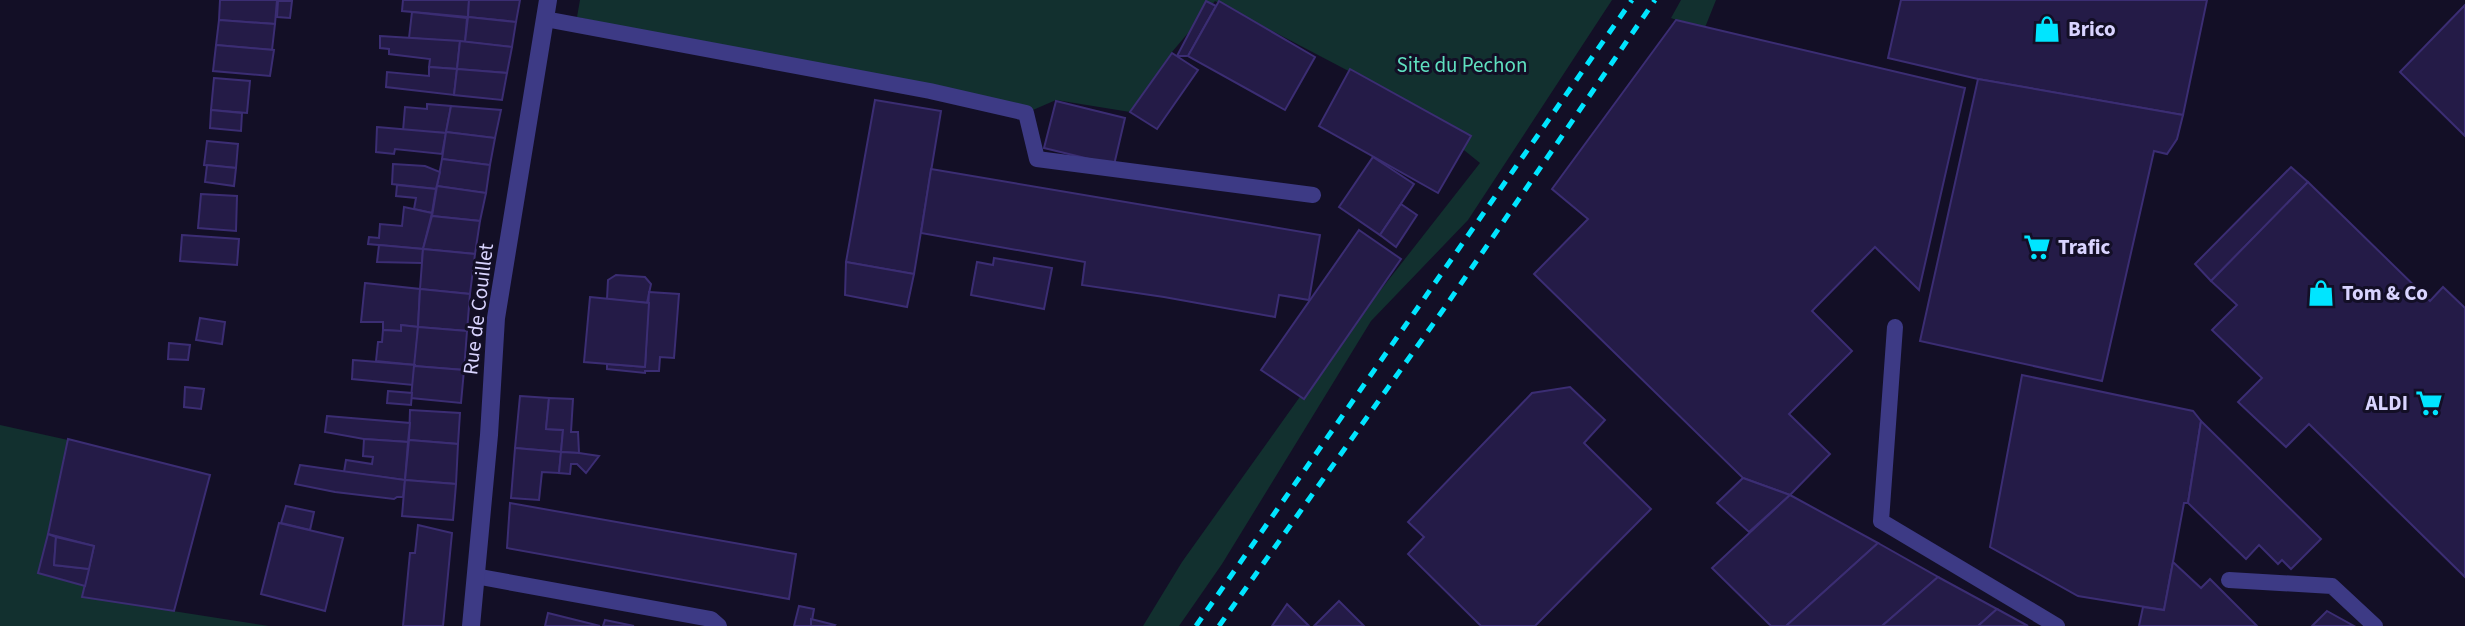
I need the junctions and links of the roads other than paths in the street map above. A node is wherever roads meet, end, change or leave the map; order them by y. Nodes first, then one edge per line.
1 (548, 0) edge
2 (545, 19) junction
3 (1313, 195) dead end
4 (1895, 327) dead end
5 (475, 576) junction
6 (2229, 580) dead end
7 (471, 626) edge
8 (719, 626) edge
9 (2056, 626) edge
10 (2375, 626) edge

1 - 2 street, Rue de Couillet
2 - 3 lane
2 - 5 street, Rue de Couillet
4 - 9 lane
5 - 7 street, Rue de Couillet
5 - 8 lane
6 - 10 lane

